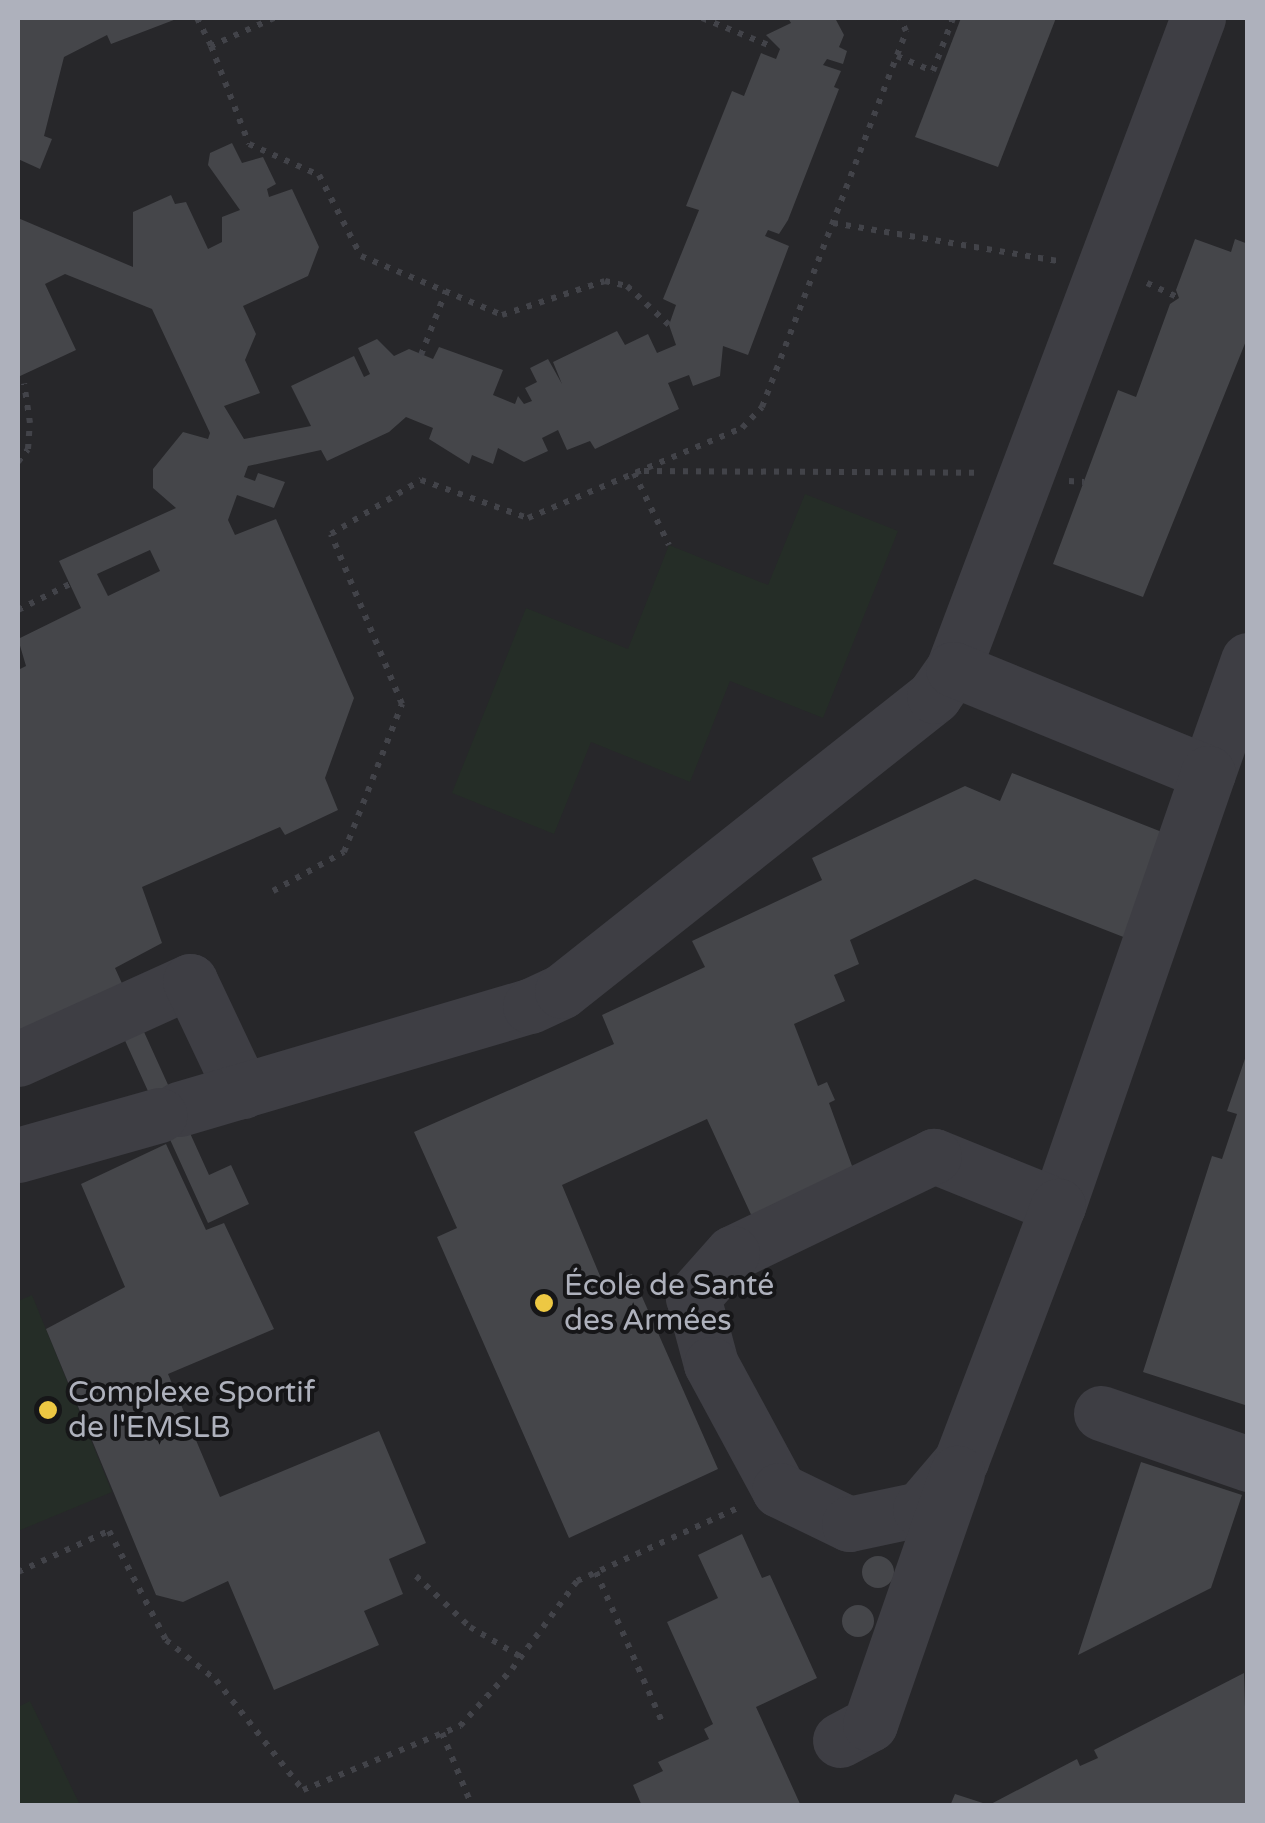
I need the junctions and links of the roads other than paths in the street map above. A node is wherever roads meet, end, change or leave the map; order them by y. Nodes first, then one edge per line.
1 (1198, 18) edge
2 (1248, 660) edge
3 (952, 669) junction
4 (1208, 773) junction
5 (18, 1059) edge
6 (242, 1090) junction
7 (18, 1155) edge
8 (1058, 1206) junction
9 (1101, 1413) dead end
10 (961, 1461) junction
11 (1248, 1464) edge
12 (840, 1740) dead end

1 - 3 lane
2 - 4 lane
3 - 4 lane
3 - 6 lane
4 - 8 lane
5 - 6 lane
6 - 7 lane
8 - 10 lane
8 - 10 lane
9 - 11 lane
10 - 12 lane

